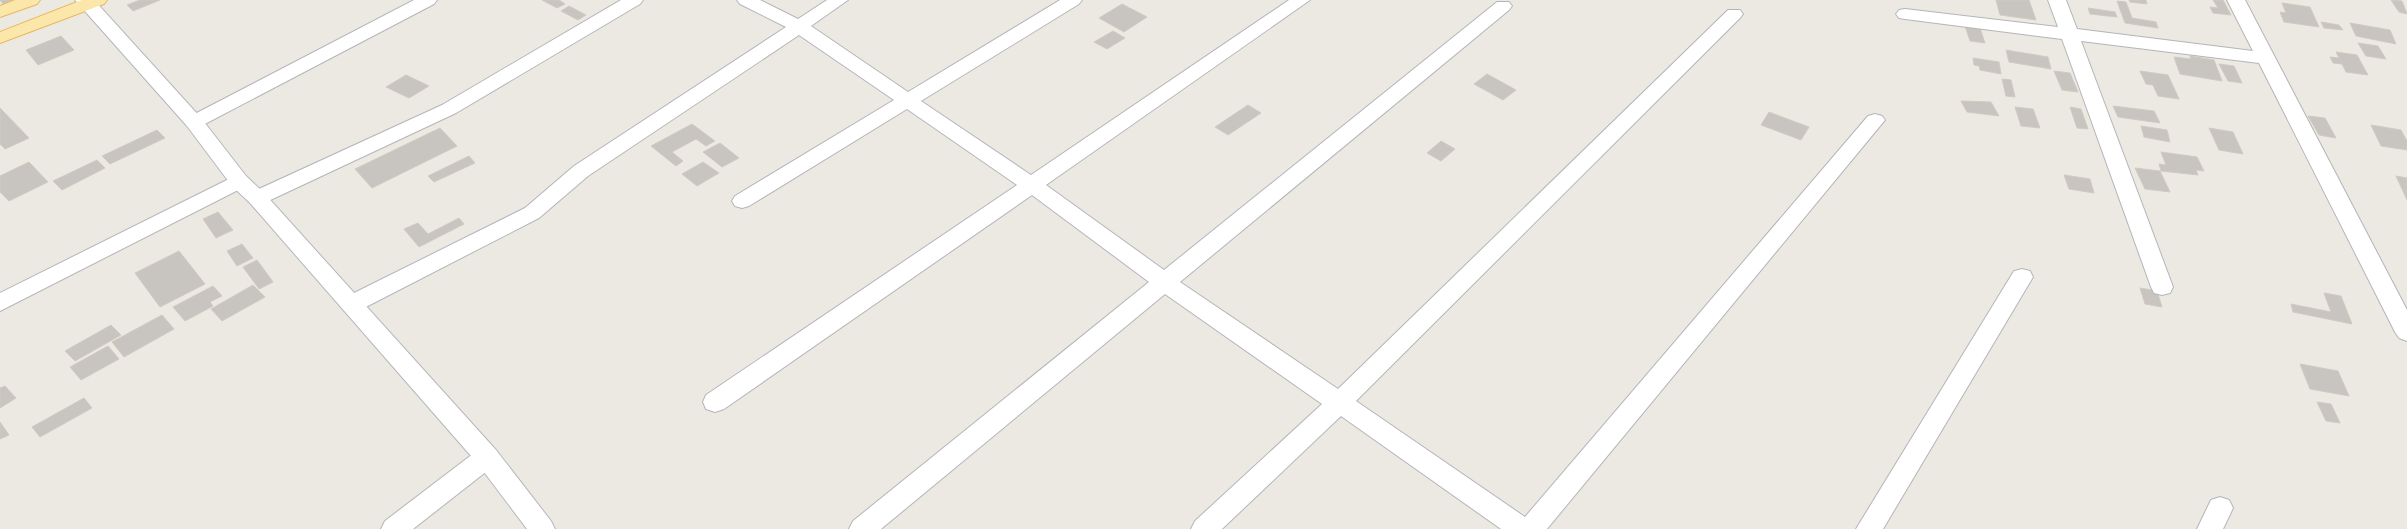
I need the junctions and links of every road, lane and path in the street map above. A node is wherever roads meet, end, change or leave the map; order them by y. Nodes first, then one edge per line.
1 (32, 0) edge
2 (428, 0) edge
3 (634, 0) edge
4 (746, 0) edge
5 (839, 0) edge
6 (1073, 0) edge
7 (1301, 0) edge
8 (2057, 0) edge
9 (2236, 0) edge
10 (90, 1) edge
11 (1503, 6) dead end
12 (0, 12) edge
13 (1734, 14) dead end
14 (1905, 14) dead end
15 (800, 27) junction
16 (2070, 35) junction
17 (0, 38) edge
18 (2265, 58) junction
19 (908, 101) junction
20 (1875, 120) dead end
21 (194, 122) junction
22 (239, 181) junction
23 (1032, 185) junction
24 (257, 198) junction
25 (742, 201) dead end
26 (2022, 277) dead end
27 (1166, 283) junction
28 (2162, 288) dead end
29 (0, 303) edge
30 (352, 304) junction
31 (2404, 321) edge
32 (715, 402) dead end
33 (1339, 403) junction
34 (487, 457) junction
35 (394, 529) edge
36 (542, 529) edge
37 (862, 529) edge
38 (1204, 529) edge
39 (1522, 529) edge
40 (1531, 529) edge
41 (1869, 529) edge

1 - 12 main road
2 - 21 street
3 - 24 street
4 - 15 street
5 - 15 street
6 - 19 street
7 - 23 street
8 - 16 street
9 - 18 street
10 - 17 main road
10 - 21 street
11 - 27 street
13 - 33 street
14 - 16 street
15 - 19 street
15 - 30 street
16 - 18 street
16 - 28 street
18 - 31 street
19 - 23 street
19 - 25 street
20 - 40 street
21 - 22 street
22 - 24 street
22 - 29 street
23 - 27 street
23 - 32 street
24 - 30 street
26 - 41 street
27 - 33 street
27 - 37 street
30 - 34 street
33 - 38 street
33 - 39 street
34 - 35 street
34 - 36 street

